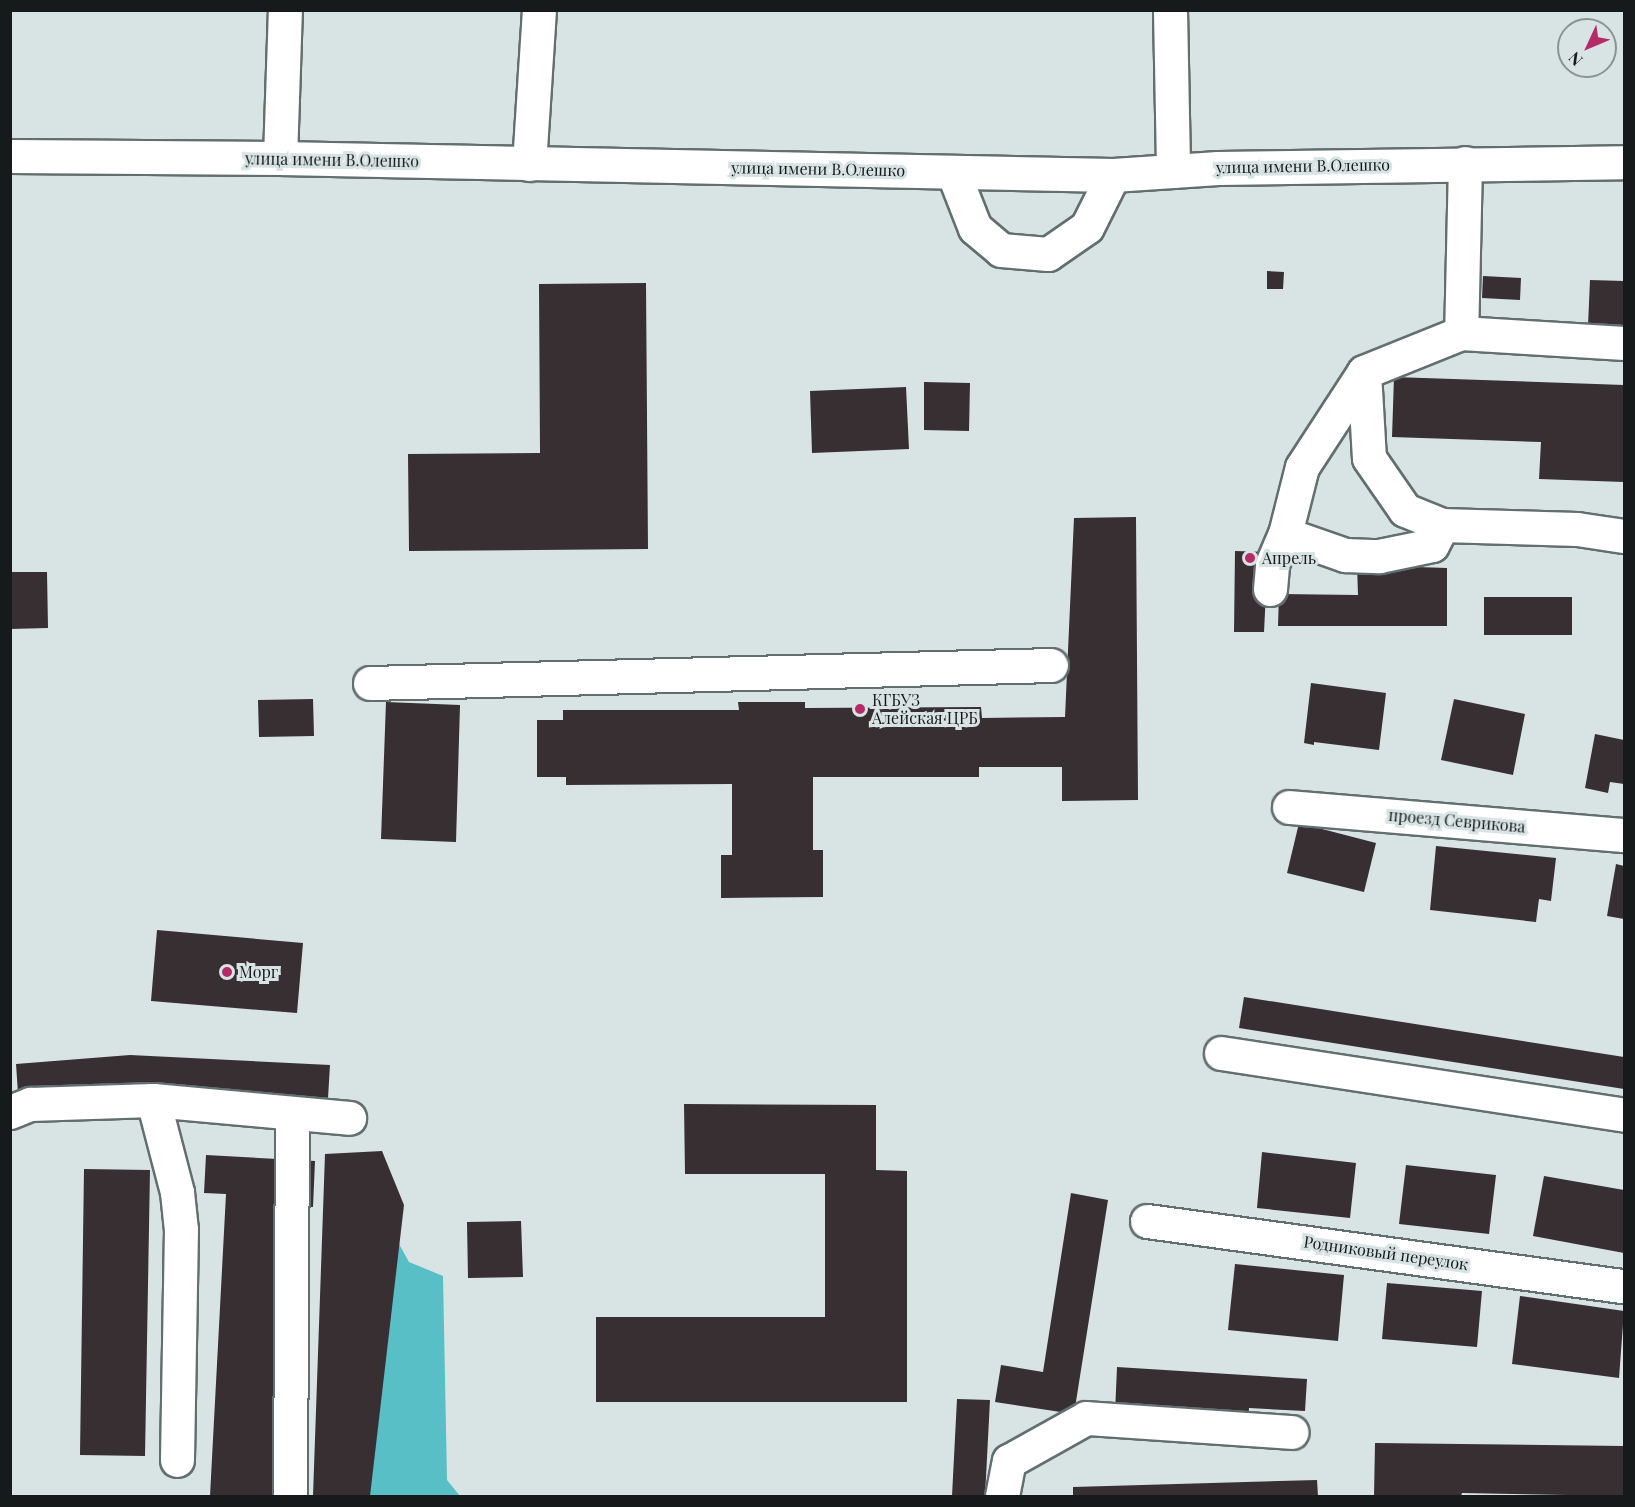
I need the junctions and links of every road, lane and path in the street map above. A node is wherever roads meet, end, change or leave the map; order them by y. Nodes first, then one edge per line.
1 (285, 10) edge
2 (539, 10) edge
3 (1170, 10) edge
4 (10, 156) edge
5 (280, 158) junction
6 (1624, 162) edge
7 (529, 164) junction
8 (1465, 164) junction
9 (1173, 171) junction
10 (953, 172) junction
11 (1113, 175) junction
12 (1461, 333) junction
13 (1624, 343) edge
14 (1364, 372) junction
15 (1442, 525) junction
16 (1285, 534) junction
17 (1624, 536) edge
18 (1270, 589) dead end
19 (1051, 665) dead end
20 (370, 683) dead end
21 (1289, 807) dead end
22 (1624, 835) edge
23 (1221, 1053) dead end
24 (153, 1100) junction
25 (10, 1112) edge
26 (292, 1114) junction
27 (1624, 1115) edge
28 (350, 1118) dead end
29 (1147, 1221) dead end
30 (1624, 1286) edge
31 (1293, 1432) dead end
32 (177, 1460) dead end
33 (290, 1497) edge
34 (1002, 1497) edge

1 - 5 street
2 - 7 street
3 - 9 street
4 - 5 street, улица имени В.Олешко
5 - 7 street, улица имени В.Олешко
6 - 8 street, улица имени В.Олешко
7 - 10 street, улица имени В.Олешко
8 - 9 street, улица имени В.Олешко
8 - 12 street
9 - 11 street, улица имени В.Олешко
10 - 11 street, улица имени В.Олешко
10 - 11 street
12 - 13 street
12 - 14 street
14 - 15 street
14 - 16 street
15 - 16 street
15 - 17 street
16 - 18 street
19 - 20 street
21 - 22 street, проезд Севрикова
23 - 27 street
24 - 25 street
24 - 26 street
24 - 32 street
26 - 28 street
26 - 33 street
29 - 30 street, Родниковый переулок
31 - 34 street

